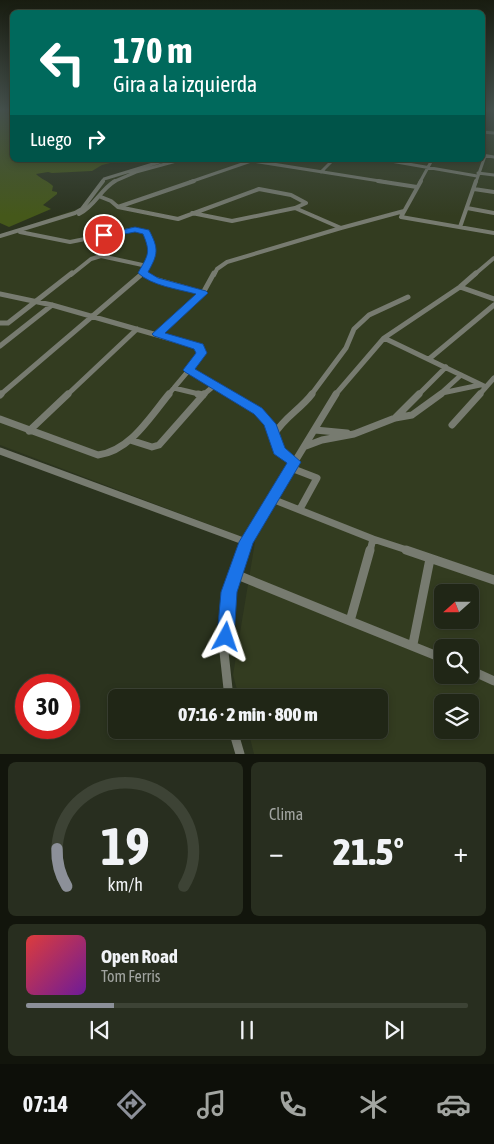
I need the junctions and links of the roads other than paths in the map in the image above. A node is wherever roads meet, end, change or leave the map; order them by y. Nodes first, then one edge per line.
1 (159, 162) edge
2 (174, 162) edge
3 (243, 162) edge
4 (260, 162) edge
5 (293, 162) edge
6 (331, 162) edge
7 (397, 162) edge
8 (431, 162) edge
9 (482, 162) edge
10 (288, 167) junction
11 (428, 167) junction
12 (321, 172) junction
13 (478, 174) junction
14 (494, 175) edge
15 (417, 187) junction
16 (474, 189) junction
17 (494, 192) edge
18 (101, 197) junction
19 (118, 207) junction
20 (295, 208) junction
21 (467, 208) junction
22 (404, 211) junction
23 (494, 213) edge
24 (192, 214) junction
25 (63, 218) junction
26 (460, 227) junction
27 (341, 228) junction
28 (16, 232) junction
29 (494, 233) edge
30 (0, 236) edge
31 (494, 258) edge
32 (147, 266) junction
33 (143, 273) junction
34 (460, 287) junction
35 (203, 293) junction
36 (0, 294) edge
37 (7, 295) junction
38 (408, 297) dead end
39 (494, 299) edge
40 (0, 300) edge
41 (37, 302) junction
42 (52, 306) junction
43 (494, 306) edge
44 (93, 317) junction
45 (0, 323) edge
46 (137, 329) junction
47 (158, 334) junction
48 (384, 338) junction
49 (0, 346) edge
50 (429, 359) junction
51 (446, 367) junction
52 (189, 370) junction
53 (461, 375) junction
54 (494, 378) edge
55 (215, 385) junction
56 (483, 386) junction
57 (174, 388) junction
58 (442, 393) junction
59 (0, 395) edge
60 (203, 395) junction
61 (395, 418) junction
62 (0, 419) edge
63 (452, 425) dead end
64 (29, 430) junction
65 (314, 430) junction
66 (354, 434) junction
67 (274, 435) junction
68 (130, 440) junction
69 (306, 446) junction
70 (0, 450) edge
71 (293, 465) junction
72 (272, 499) junction
73 (300, 509) junction
74 (373, 539) junction
75 (246, 542) junction
76 (430, 559) junction
77 (235, 574) junction
78 (494, 580) edge
79 (350, 621) junction
80 (413, 644) junction
81 (434, 654) edge
82 (479, 674) edge
83 (494, 681) edge
84 (229, 689) edge
85 (236, 739) edge
86 (240, 754) edge

1 - 25 street
2 - 18 street
3 - 19 street
4 - 10 street
5 - 10 street
6 - 12 street
7 - 11 street
8 - 11 street
9 - 13 street
10 - 12 street
11 - 13 street
11 - 15 street
12 - 15 street
13 - 14 street
13 - 16 street
15 - 22 street
16 - 17 street
16 - 21 street
18 - 19 street
18 - 25 street
19 - 24 street
20 - 24 street
20 - 24 street
20 - 27 street
21 - 23 street
21 - 26 street
22 - 26 street
22 - 27 street
25 - 28 street
26 - 29 street
27 - 35 street
28 - 30 street
28 - 32 street
31 - 34 street
32 - 33 street
32 - 41 street
33 - 35 street
33 - 44 street
34 - 39 street
34 - 48 street
35 - 47 street
36 - 37 street
37 - 40 street
37 - 41 street
38 - 67 street
41 - 42 street
41 - 45 street
42 - 44 street
42 - 49 street
43 - 50 street
44 - 46 street
44 - 59 street
46 - 47 street
46 - 64 street
47 - 52 street
48 - 50 street
48 - 65 street
50 - 51 street
51 - 53 street
51 - 61 street
52 - 55 street
52 - 57 street
53 - 56 street
53 - 58 street
54 - 56 street
55 - 60 street
55 - 67 street
56 - 58 street
56 - 63 street
57 - 60 street
57 - 68 street
58 - 61 street
60 - 68 street
61 - 66 street
62 - 64 street
64 - 68 street
65 - 66 street
65 - 69 street
66 - 69 street
67 - 71 street
69 - 71 street
70 - 75 street
71 - 72 street
71 - 73 street
72 - 73 street
72 - 75 street
73 - 74 street
74 - 76 street
74 - 79 street
75 - 77 street
76 - 78 street
76 - 80 street
77 - 79 street
77 - 84 street
79 - 80 street
80 - 81 street
82 - 83 street
85 - 86 street

